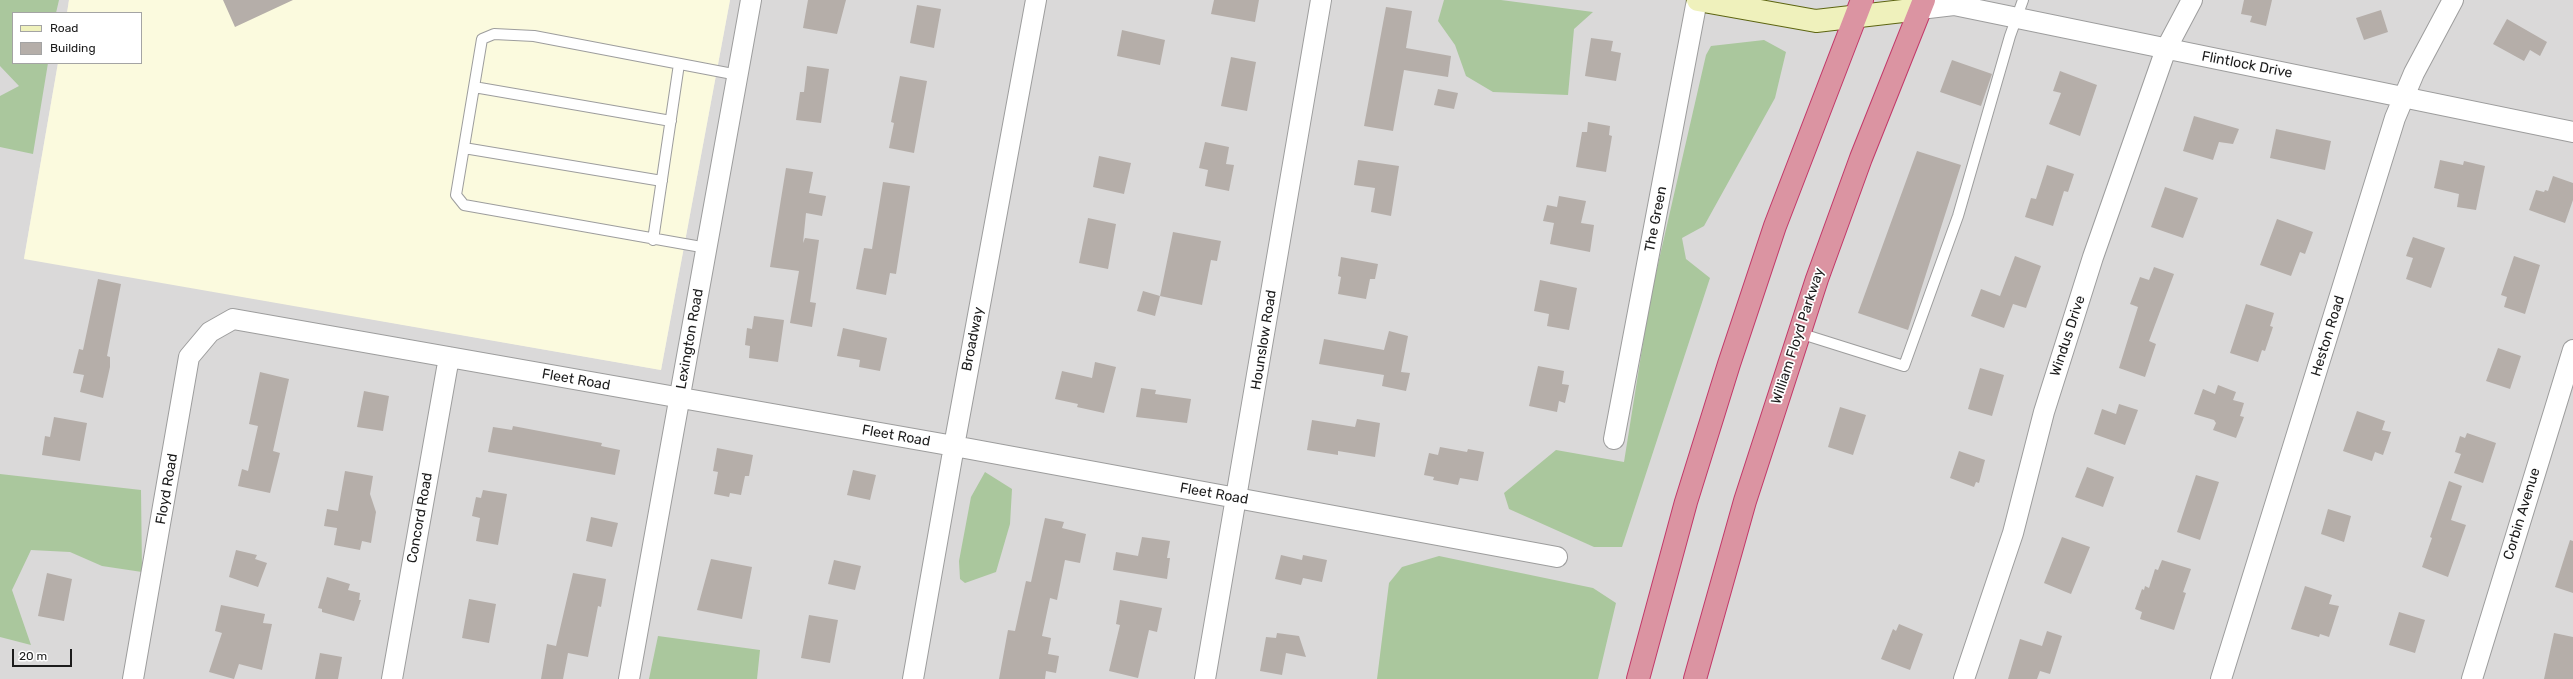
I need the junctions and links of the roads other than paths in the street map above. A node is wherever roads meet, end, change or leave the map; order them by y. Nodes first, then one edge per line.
1 (751, 0) edge
2 (1036, 0) edge
3 (1321, 0) edge
4 (1698, 0) edge
5 (2192, 0) edge
6 (2453, 0) edge
7 (1922, 5) edge
8 (1858, 8) edge
9 (2020, 9) edge
10 (2166, 49) junction
11 (679, 64) junction
12 (738, 75) junction
13 (474, 87) junction
14 (2403, 97) junction
15 (671, 121) junction
16 (2573, 132) edge
17 (464, 148) junction
18 (662, 182) junction
19 (653, 240) junction
20 (707, 248) junction
21 (233, 319) joint
22 (1799, 333) junction
23 (2573, 350) edge
24 (449, 357) junction
25 (679, 399) junction
26 (1614, 439) dead end
27 (954, 446) junction
28 (1238, 498) junction
29 (1557, 557) dead end
30 (133, 679) edge
31 (392, 679) edge
32 (630, 679) edge
33 (913, 679) edge
34 (1205, 679) edge
35 (1638, 679) edge
36 (1695, 679) edge
37 (1964, 679) edge
38 (2221, 679) edge
39 (2472, 679) edge

1 - 12 street, Lexington Road
2 - 27 street, Broadway
3 - 28 street, Hounslow Road
4 - 8 street
4 - 26 street, The Green
5 - 10 street, Windus Drive
6 - 14 street, Heston Road
7 - 8 street
7 - 9 street, Flintlock Drive
7 - 22 highway, William Floyd Parkway
8 - 35 highway
9 - 10 street, Flintlock Drive
9 - 22 lane
10 - 14 street, Flintlock Drive
10 - 37 street, Windus Drive
11 - 12 lane
11 - 13 lane
11 - 15 lane
12 - 20 street, Lexington Road
13 - 15 lane
13 - 17 lane
14 - 16 street, Flintlock Drive
14 - 38 street, Heston Road
15 - 18 lane
17 - 18 lane
17 - 19 lane
18 - 19 lane
19 - 20 lane
20 - 25 street, Lexington Road
21 - 24 street, Fleet Road
21 - 30 street, Floyd Road
22 - 36 highway, William Floyd Parkway
23 - 39 street, Corbin Avenue
24 - 25 street, Fleet Road
24 - 31 street, Concord Road
25 - 27 street, Fleet Road
25 - 32 street, Lexington Road
27 - 28 street, Fleet Road
27 - 33 street, Broadway
28 - 29 street, Fleet Road
28 - 34 street, Hounslow Road

